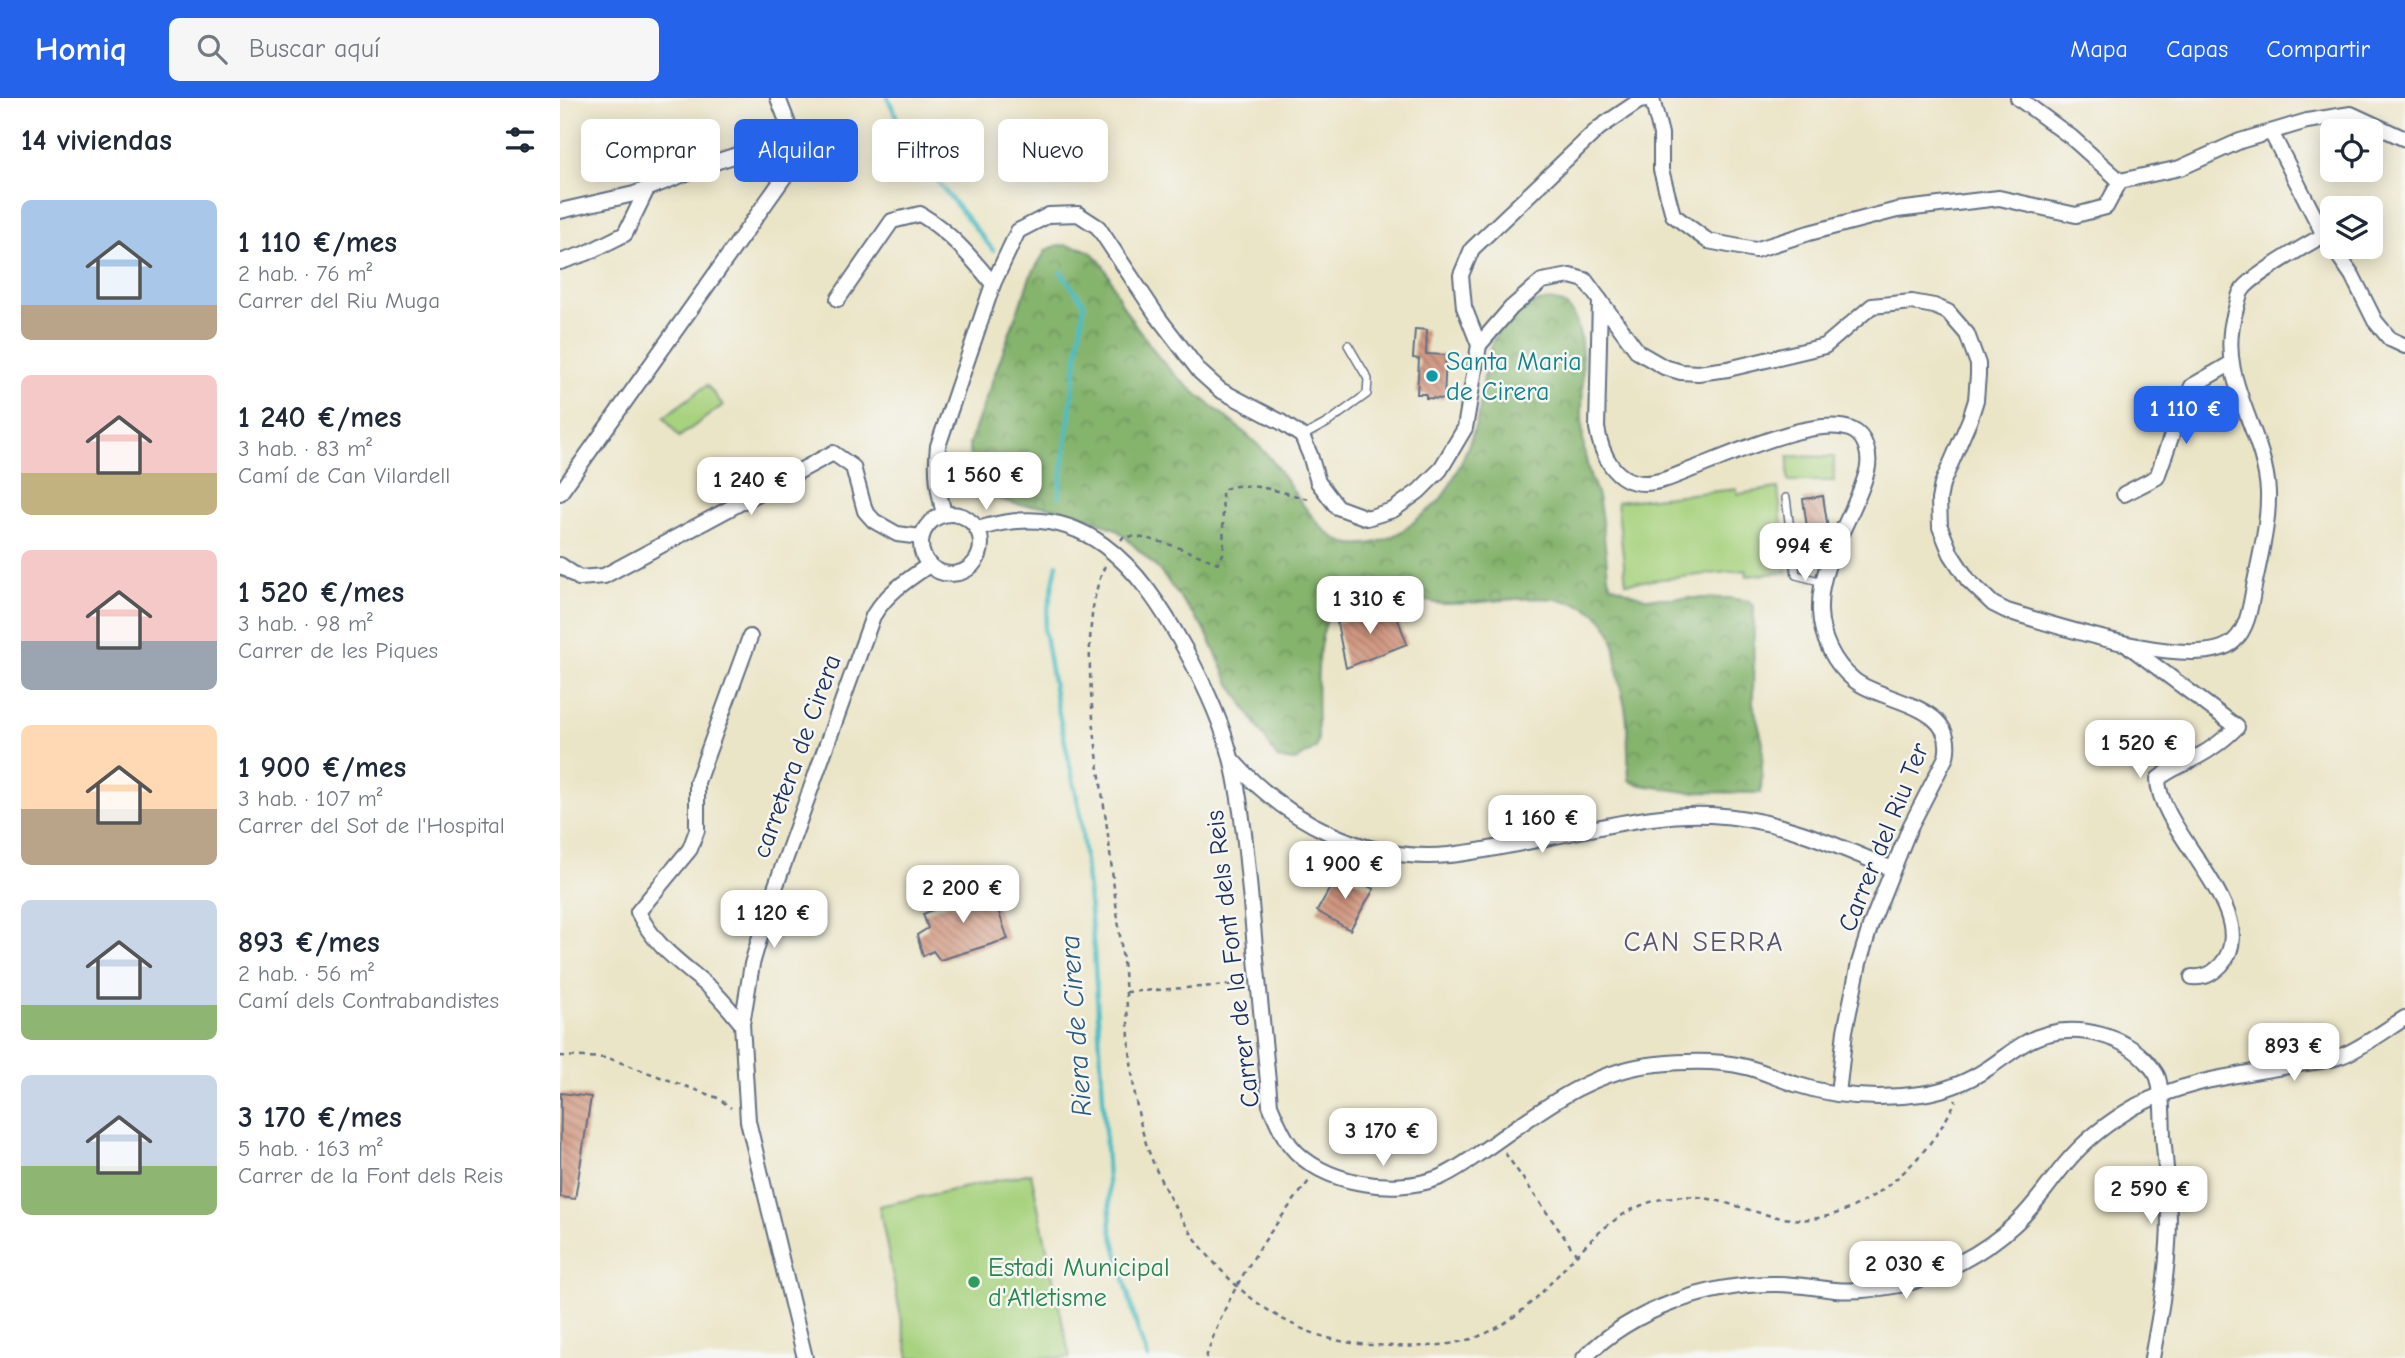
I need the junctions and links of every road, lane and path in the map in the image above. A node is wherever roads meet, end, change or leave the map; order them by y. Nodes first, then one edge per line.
1 (778, 98) edge
2 (2018, 98) edge
3 (1651, 99) edge
4 (786, 119) edge
5 (2271, 132) junction
6 (2405, 139) edge
7 (734, 156) edge
8 (2120, 181) junction
9 (781, 182) edge
10 (647, 189) junction
11 (560, 211) edge
12 (2320, 227) edge
13 (2320, 237) edge
14 (2340, 259) edge
15 (560, 262) edge
16 (993, 284) junction
17 (838, 299) dead end
18 (1600, 300) junction
19 (1348, 345) dead end
20 (1479, 345) junction
21 (2405, 346) edge
22 (2230, 364) junction
23 (1302, 436) junction
24 (560, 493) edge
25 (2124, 494) dead end
26 (1786, 498) dead end
27 (1333, 502) junction
28 (944, 514) junction
29 (978, 529) junction
30 (921, 537) junction
31 (1112, 550) junction
32 (560, 565) edge
33 (929, 565) junction
34 (1823, 582) junction
35 (750, 637) dead end
36 (2123, 642) junction
37 (1232, 760) junction
38 (1892, 869) junction
39 (2192, 977) dead end
40 (1258, 983) junction
41 (1126, 992) junction
42 (2405, 1018) edge
43 (742, 1024) junction
44 (560, 1056) edge
45 (1965, 1082) junction
46 (1838, 1094) junction
47 (2160, 1096) junction
48 (748, 1121) junction
49 (1497, 1141) junction
50 (1318, 1169) junction
51 (1576, 1254) junction
52 (1236, 1287) junction
53 (805, 1358) edge
54 (1206, 1358) edge
55 (1584, 1358) edge
56 (2152, 1358) edge

1 - 4 street
2 - 8 street
3 - 8 street
3 - 20 street
5 - 6 street
5 - 8 street
5 - 12 street
7 - 10 street
9 - 24 street
10 - 11 street
10 - 15 street
13 - 22 street
14 - 21 street
16 - 17 street
16 - 23 street
16 - 28 street
18 - 20 street
18 - 34 street, Carrer del Riu Ter
18 - 36 street
19 - 23 lane
20 - 27 street
22 - 25 street
22 - 36 street
23 - 27 street
26 - 34 lane
27 - 31 path
28 - 29 street
28 - 30 street
29 - 31 street, Carrer de la Font dels Reis
29 - 33 street
30 - 32 street
30 - 33 street
31 - 37 street, Carrer de la Font dels Reis
31 - 41 path
33 - 43 street, carretera de Cirera
34 - 38 street, Carrer del Riu Ter
35 - 43 street
36 - 39 street
37 - 38 street
37 - 40 street, Carrer de la Font dels Reis
38 - 46 street, Carrer del Riu Ter
40 - 41 path
40 - 50 street, Carrer de la Font dels Reis
41 - 52 path
42 - 47 street
43 - 48 street, carretera de Cirera
44 - 48 path
45 - 46 street, Carrer de la Font dels Reis
45 - 47 street, Carrer de la Font dels Reis
45 - 51 path
46 - 49 street, Carrer de la Font dels Reis
47 - 55 street
47 - 56 street, Carrer de la Font dels Reis
48 - 53 street, carretera de Cirera
49 - 50 street, Carrer de la Font dels Reis
49 - 51 path
50 - 52 path
51 - 52 path
52 - 54 path

